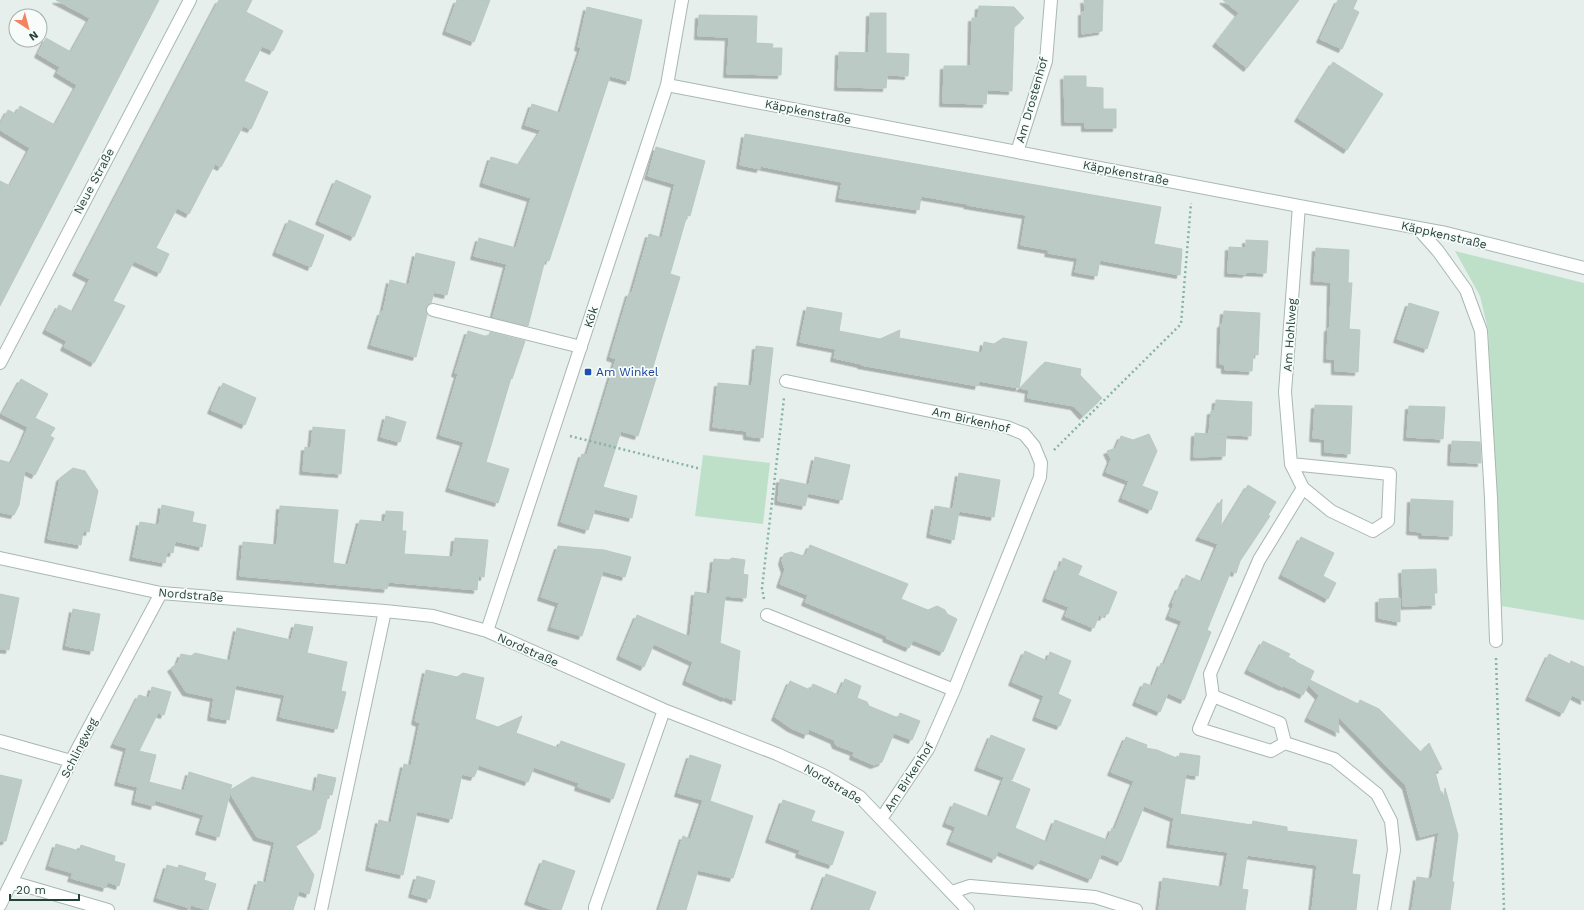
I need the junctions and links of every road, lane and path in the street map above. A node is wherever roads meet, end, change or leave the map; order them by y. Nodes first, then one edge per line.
1 (190, 0) edge
2 (682, 0) edge
3 (1052, 0) edge
4 (667, 85) junction
5 (1017, 152) junction
6 (1192, 186) junction
7 (1299, 206) junction
8 (1421, 229) junction
9 (1584, 268) edge
10 (433, 310) dead end
11 (581, 347) junction
12 (0, 363) edge
13 (786, 381) joint
14 (554, 432) junction
15 (1041, 463) junction
16 (1291, 464) junction
17 (701, 470) dead end
18 (1303, 488) junction
19 (0, 558) edge
20 (161, 593) junction
21 (385, 611) junction
22 (766, 615) joint
23 (487, 631) junction
24 (1496, 641) joint
25 (954, 690) junction
26 (1213, 696) junction
27 (664, 710) junction
28 (0, 741) edge
29 (1285, 743) junction
30 (71, 761) junction
31 (881, 819) junction
32 (12, 882) junction
33 (952, 892) junction
34 (0, 906) edge
35 (108, 910) edge
36 (321, 910) edge
37 (595, 910) edge
38 (968, 910) edge
39 (1136, 910) edge
40 (1384, 910) edge
41 (1504, 910) edge

1 - 12 street, Neue Straße
2 - 4 street, Kök
3 - 5 street, Am Drostenhof
4 - 5 street, Käppkenstraße
4 - 11 street, Kök
5 - 6 street, Käppkenstraße
6 - 7 street, Käppkenstraße
6 - 15 path
7 - 8 street, Käppkenstraße
7 - 16 street, Am Hohlweg
8 - 9 street, Käppkenstraße
8 - 24 street
10 - 11 street
11 - 14 street, Kök
13 - 15 street, Am Birkenhof
13 - 22 path
14 - 17 path
14 - 23 street, Kök
15 - 25 street, Am Birkenhof
16 - 18 street, Am Hohlweg
16 - 18 street, Am Hohlweg
18 - 26 street
19 - 20 street, Nordstraße
20 - 21 street, Nordstraße
20 - 30 street, Schlingweg
21 - 23 street, Nordstraße
21 - 36 street
22 - 25 street
23 - 27 street, Nordstraße
24 - 41 path
25 - 31 street, Am Birkenhof
26 - 29 street
26 - 29 street
27 - 31 street, Nordstraße
27 - 37 street
28 - 30 street
29 - 40 street
30 - 32 street, Schlingweg
31 - 33 street, Nordstraße
32 - 34 street, Schlingweg
32 - 35 street
33 - 38 street, Nordstraße
33 - 39 street

